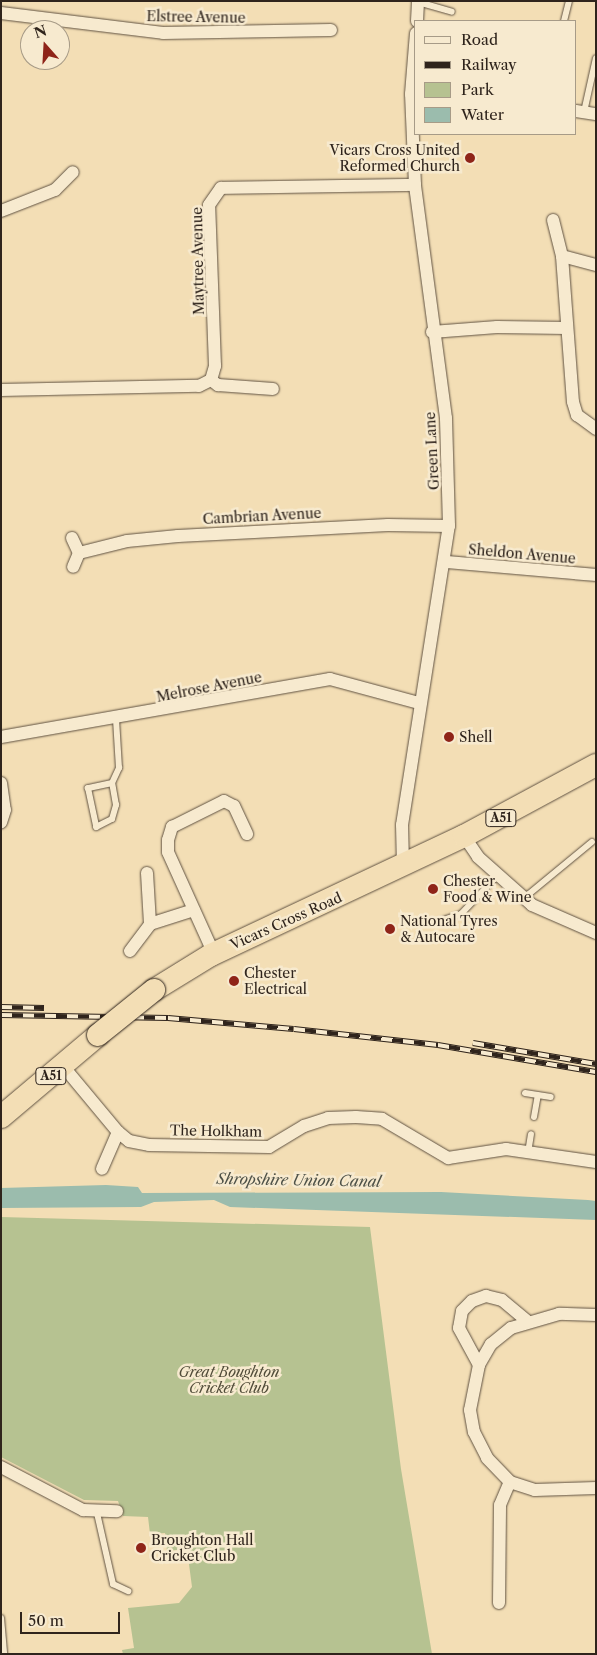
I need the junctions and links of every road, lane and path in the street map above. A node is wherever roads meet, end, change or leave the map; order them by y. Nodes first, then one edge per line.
1 (569, 1) edge
2 (418, 2) edge
3 (452, 12) dead end
4 (1, 14) edge
5 (417, 20) edge
6 (564, 20) edge
7 (332, 30) dead end
8 (596, 58) edge
9 (414, 74) edge
10 (413, 95) edge
11 (585, 112) edge
12 (73, 172) dead end
13 (415, 185) junction
14 (1, 212) edge
15 (554, 220) dead end
16 (562, 256) junction
17 (596, 265) edge
18 (567, 328) junction
19 (432, 332) junction
20 (211, 380) junction
21 (272, 389) dead end
22 (1, 390) edge
23 (596, 429) edge
24 (449, 526) junction
25 (72, 538) dead end
26 (79, 553) junction
27 (447, 562) junction
28 (73, 567) dead end
29 (596, 575) edge
30 (419, 703) junction
31 (116, 719) junction
32 (1, 737) edge
33 (596, 765) edge
34 (1, 782) edge
35 (112, 783) junction
36 (1, 822) edge
37 (247, 834) dead end
38 (464, 836) junction
39 (592, 842) dead end
40 (403, 865) junction
41 (147, 873) dead end
42 (497, 876) junction
43 (524, 898) junction
44 (194, 910) junction
45 (440, 921) dead end
46 (150, 924) junction
47 (596, 933) edge
48 (130, 951) dead end
49 (214, 954) junction
50 (63, 1066) junction
51 (526, 1093) dead end
52 (538, 1095) junction
53 (551, 1097) dead end
54 (1, 1116) edge
55 (534, 1118) dead end
56 (118, 1132) junction
57 (531, 1134) dead end
58 (528, 1153) junction
59 (596, 1162) edge
60 (102, 1169) dead end
61 (596, 1315) edge
62 (527, 1321) junction
63 (479, 1365) junction
64 (1, 1466) edge
65 (510, 1482) junction
66 (596, 1488) edge
67 (117, 1511) dead end
68 (98, 1513) junction
69 (128, 1591) dead end
70 (499, 1603) dead end
71 (1, 1618) edge
72 (4, 1654) edge

1 - 6 lane
2 - 3 lane
2 - 5 street
4 - 7 street, Elstree Avenue
8 - 11 lane
9 - 10 street, Green Lane
10 - 13 street, Green Lane
12 - 14 street
13 - 19 street, Green Lane
13 - 20 street, Maytree Avenue
15 - 16 street
16 - 17 street
16 - 18 street
18 - 19 street
18 - 23 street
19 - 24 street, Green Lane
20 - 21 street
20 - 22 street
24 - 26 street, Cambrian Avenue
24 - 27 street, Green Lane
25 - 26 street
26 - 28 street
27 - 29 street, Sheldon Avenue
27 - 30 street, Green Lane
30 - 31 street, Melrose Avenue
30 - 40 street, Green Lane
31 - 32 street, Melrose Avenue
31 - 35 lane
33 - 38 highway, Vicars Cross Road / A51
34 - 36 street
35 - 35 lane
37 - 44 street
38 - 40 highway, Vicars Cross Road / A51
38 - 42 street
39 - 43 lane
40 - 49 highway, Vicars Cross Road / A51
41 - 46 street
42 - 43 street
42 - 45 lane
43 - 47 street
44 - 46 street
44 - 49 street
46 - 48 street
49 - 50 highway, Vicars Cross Road / A51, bridge
50 - 54 highway, Vicars Cross Road / A51
50 - 56 street, The Holkham
51 - 52 lane
52 - 53 lane
52 - 55 lane
56 - 58 street, The Holkham
56 - 60 street
57 - 58 lane
58 - 59 street, The Holkham
61 - 62 street
62 - 63 street
62 - 63 street
63 - 65 street
64 - 68 street
65 - 66 street
65 - 70 street
67 - 68 street
68 - 69 lane
71 - 72 lane

